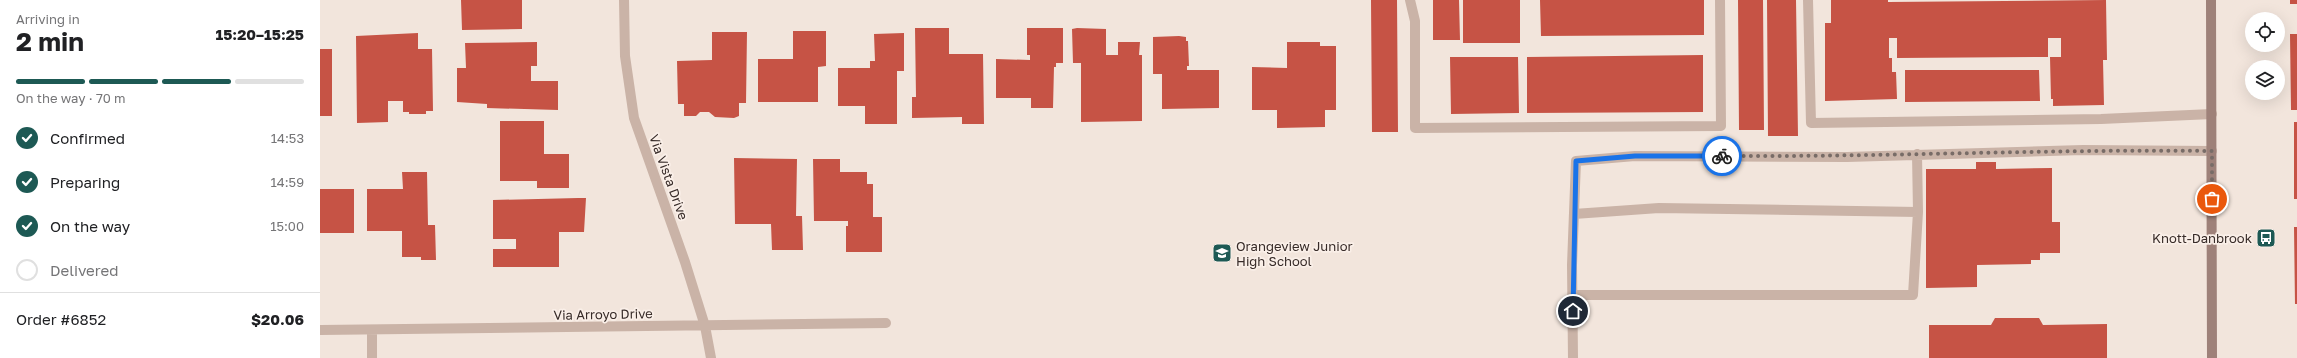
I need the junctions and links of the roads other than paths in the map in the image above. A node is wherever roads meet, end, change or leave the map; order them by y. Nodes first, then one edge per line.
1 (624, 0) edge
2 (1410, 0) edge
3 (1720, 0) edge
4 (1808, 0) edge
5 (2211, 0) edge
6 (2212, 114) junction
7 (2212, 151) junction
8 (1917, 154) junction
9 (1918, 212) junction
10 (1574, 214) junction
11 (1573, 295) junction
12 (886, 323) dead end
13 (705, 326) junction
14 (320, 330) edge
15 (372, 330) junction
16 (372, 358) edge
17 (711, 358) edge
18 (1573, 358) edge
19 (2212, 358) edge

1 - 13 street, Via Vista Drive
2 - 3 street
4 - 6 street
5 - 6 main road
6 - 7 main road
7 - 8 street
7 - 19 main road
8 - 9 street
8 - 10 street
9 - 10 street
9 - 11 street
10 - 11 street
11 - 18 street
12 - 13 street, Via Arroyo Drive
13 - 15 street, Via Arroyo Drive
13 - 17 street, Via Vista Drive
14 - 15 street, Via Arroyo Drive
15 - 16 street

